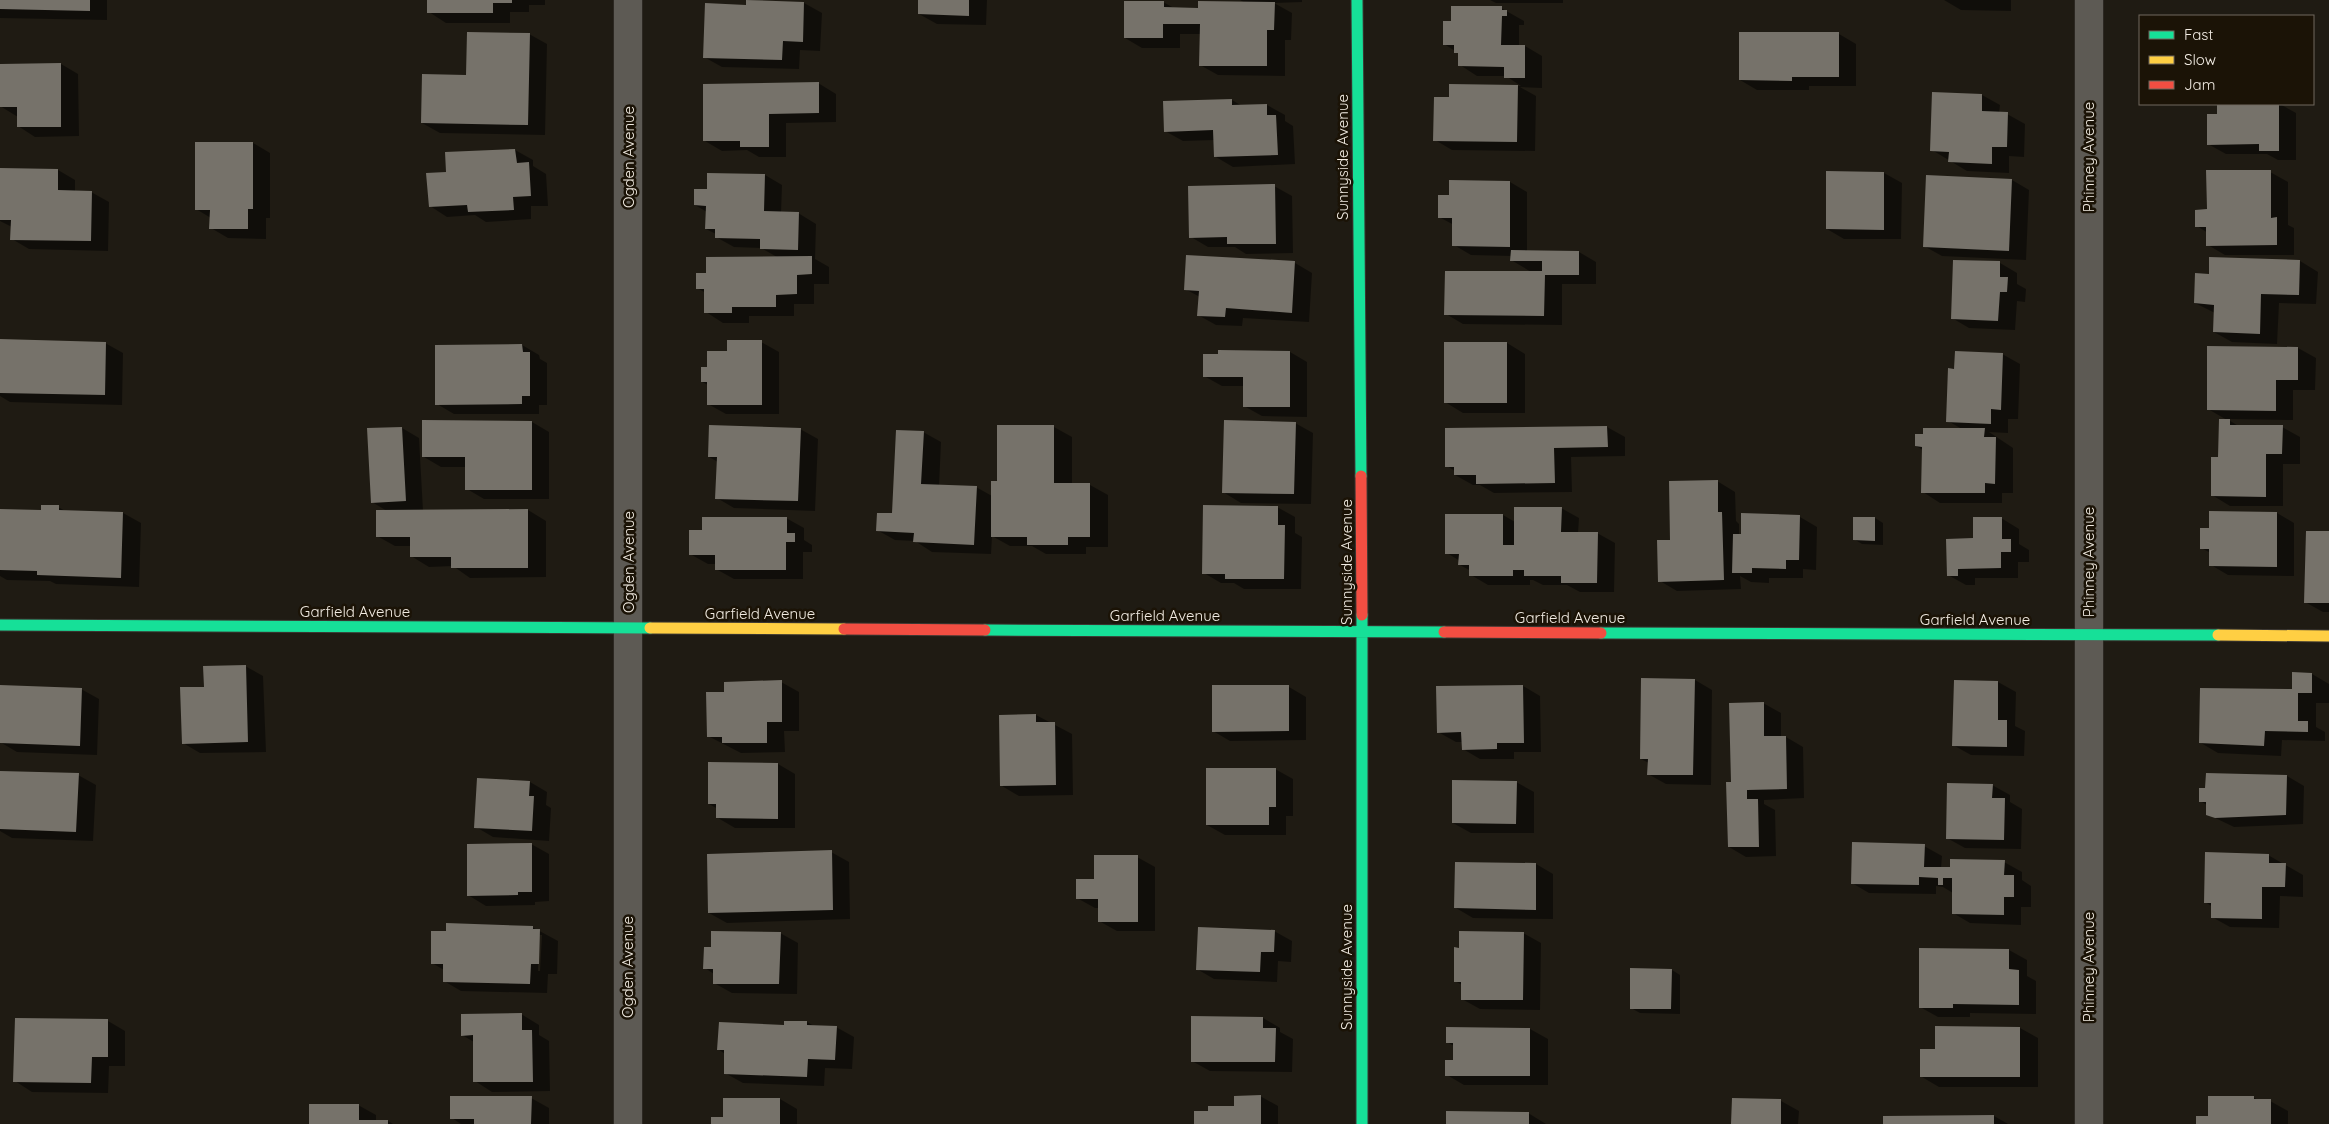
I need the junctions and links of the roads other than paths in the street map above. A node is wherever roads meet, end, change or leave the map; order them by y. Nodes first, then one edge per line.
1 (628, 0) edge
2 (1357, 0) edge
3 (2089, 0) edge
4 (0, 625) edge
5 (630, 628) junction
6 (1362, 632) junction
7 (2089, 636) junction
8 (2329, 636) edge
9 (628, 1124) edge
10 (1362, 1124) edge
11 (2089, 1124) edge

1 - 5 street, Ogden Avenue
2 - 6 street, Sunnyside Avenue
3 - 7 street, Phinney Avenue
4 - 5 street, Garfield Avenue
5 - 6 street, Garfield Avenue
5 - 9 street, Ogden Avenue
6 - 7 street, Garfield Avenue
6 - 10 street, Sunnyside Avenue
7 - 8 street, Garfield Avenue
7 - 11 street, Phinney Avenue

